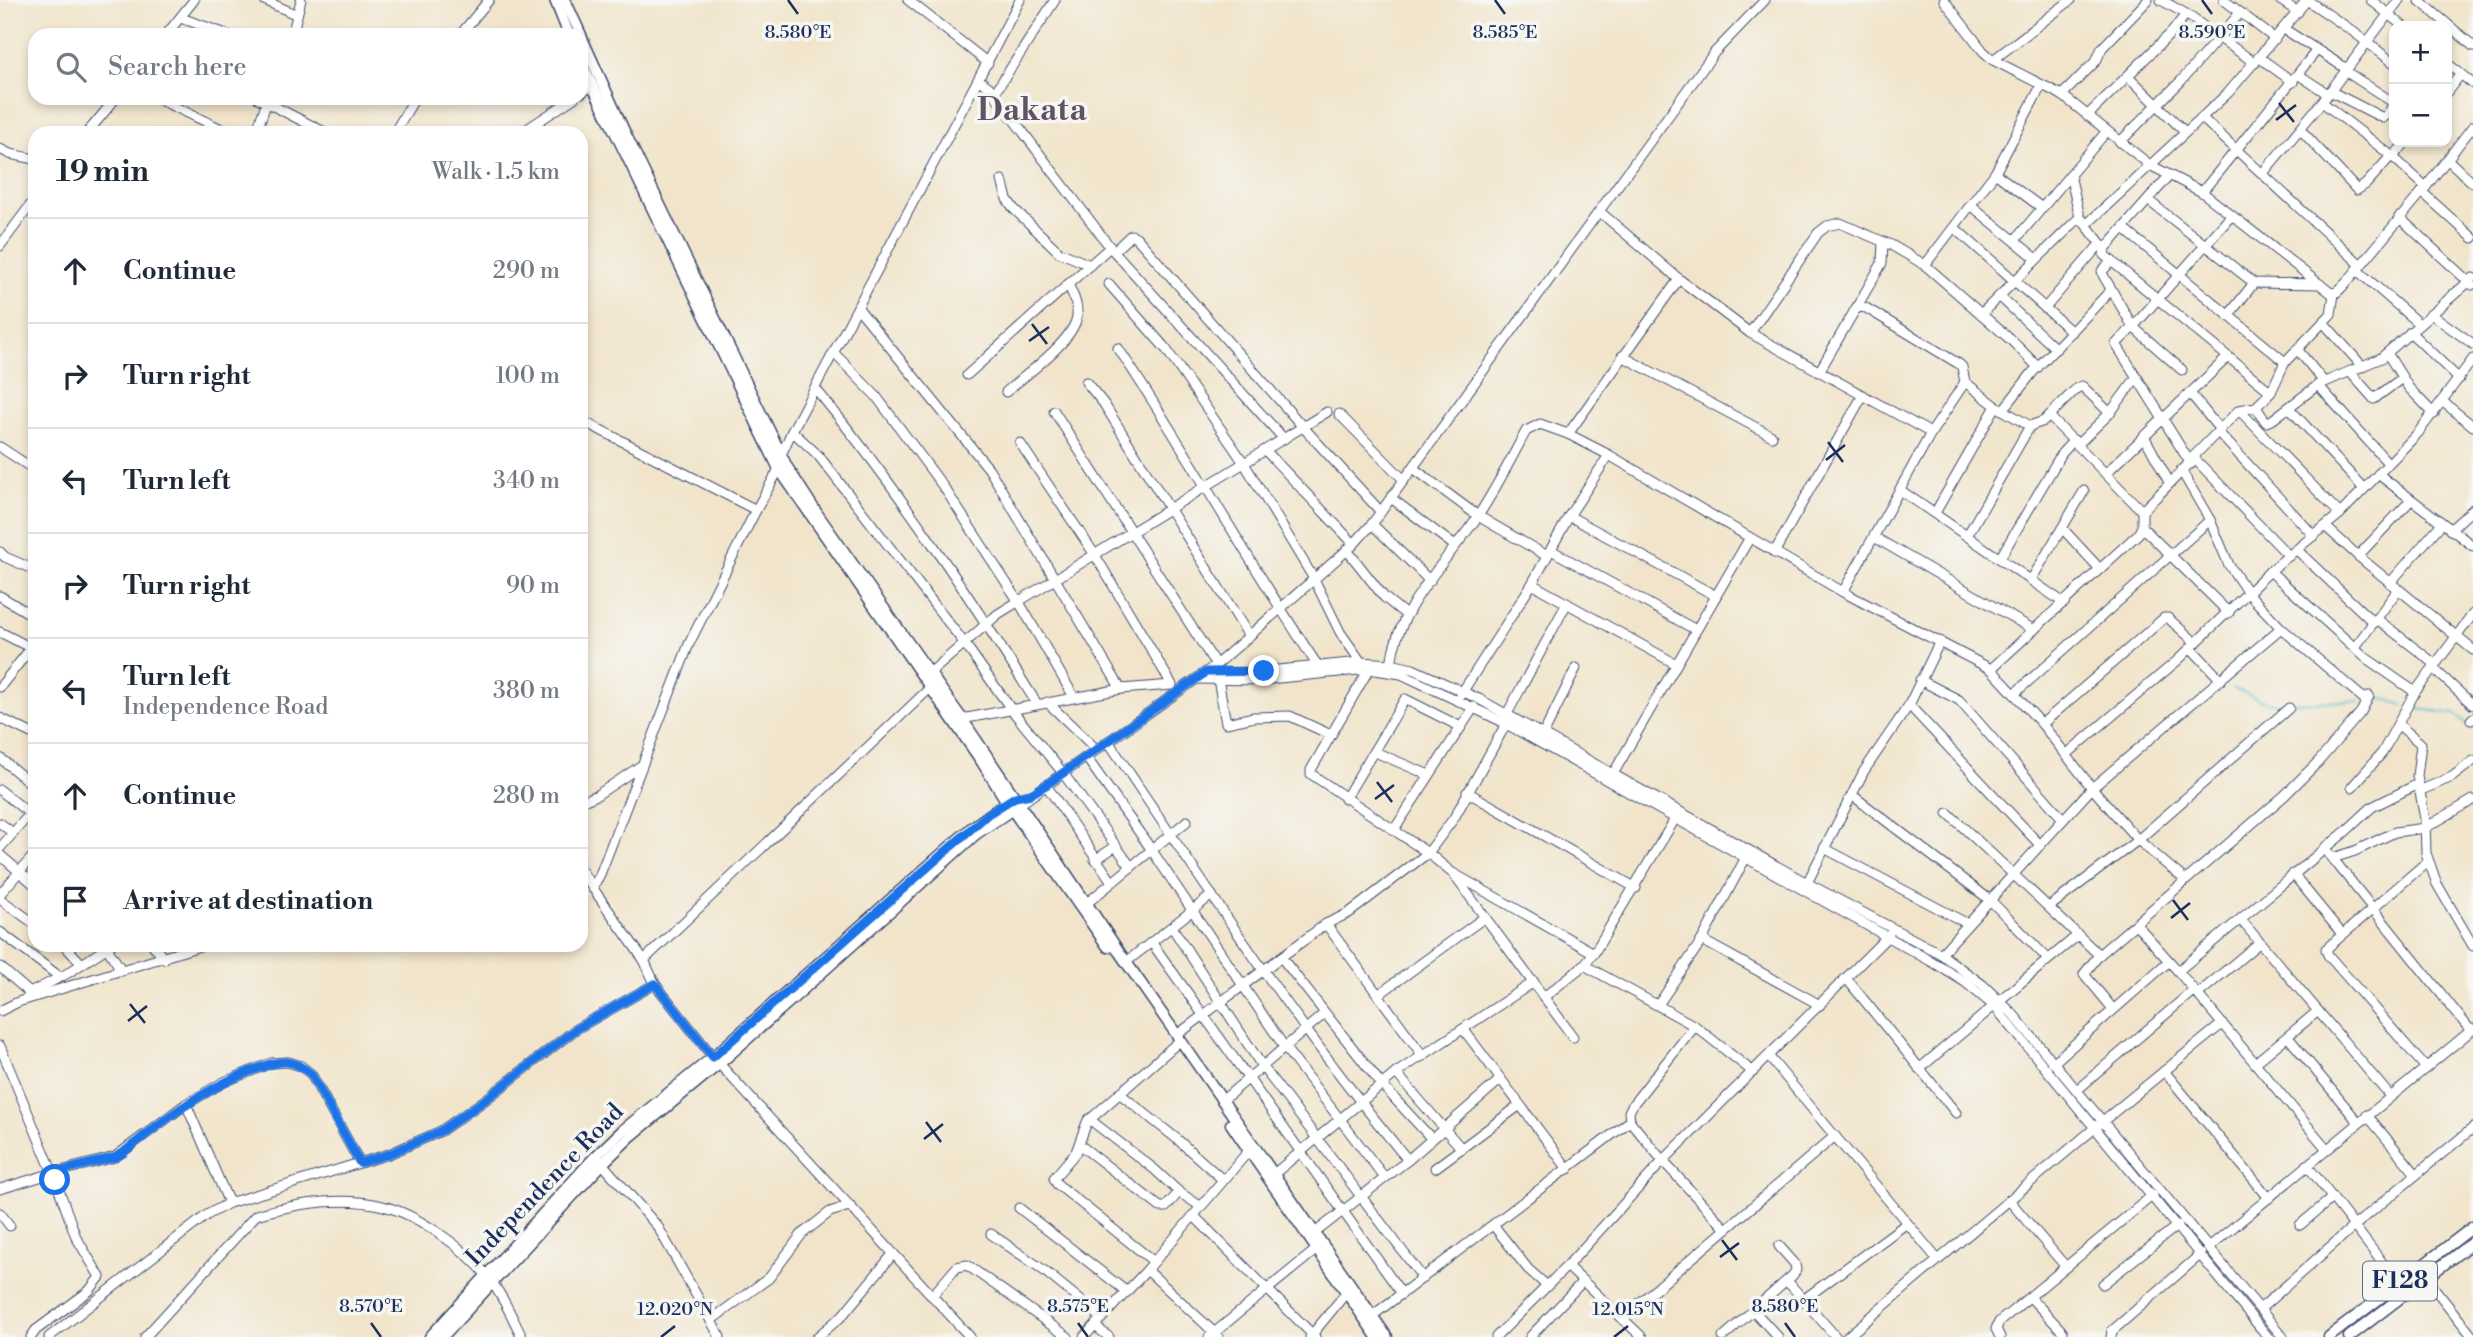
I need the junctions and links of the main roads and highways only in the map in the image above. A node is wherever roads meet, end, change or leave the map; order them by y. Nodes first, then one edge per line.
1 (555, 0) edge
2 (565, 0) edge
3 (566, 28) edge
4 (578, 28) edge
5 (588, 51) edge
6 (588, 77) edge
7 (688, 274) junction
8 (864, 587) junction
9 (1013, 803) junction
10 (1177, 1040) junction
11 (1252, 1147) junction
12 (2473, 1227) edge
13 (2473, 1242) edge
14 (490, 1279) junction
15 (430, 1337) edge
16 (442, 1337) edge
17 (1377, 1337) edge
18 (1387, 1337) edge
19 (2329, 1337) edge
20 (2349, 1337) edge

1 - 3 main road
2 - 4 main road
5 - 7 main road
6 - 7 main road
7 - 8 main road
7 - 8 main road
8 - 9 main road
8 - 9 main road
9 - 10 main road
9 - 10 main road
9 - 14 main road, Independence Road
10 - 11 main road
10 - 11 main road
11 - 17 main road
11 - 18 main road
12 - 19 main road, F128
13 - 20 main road, F128
14 - 15 main road, Independence Road
14 - 16 main road, Independence Road

